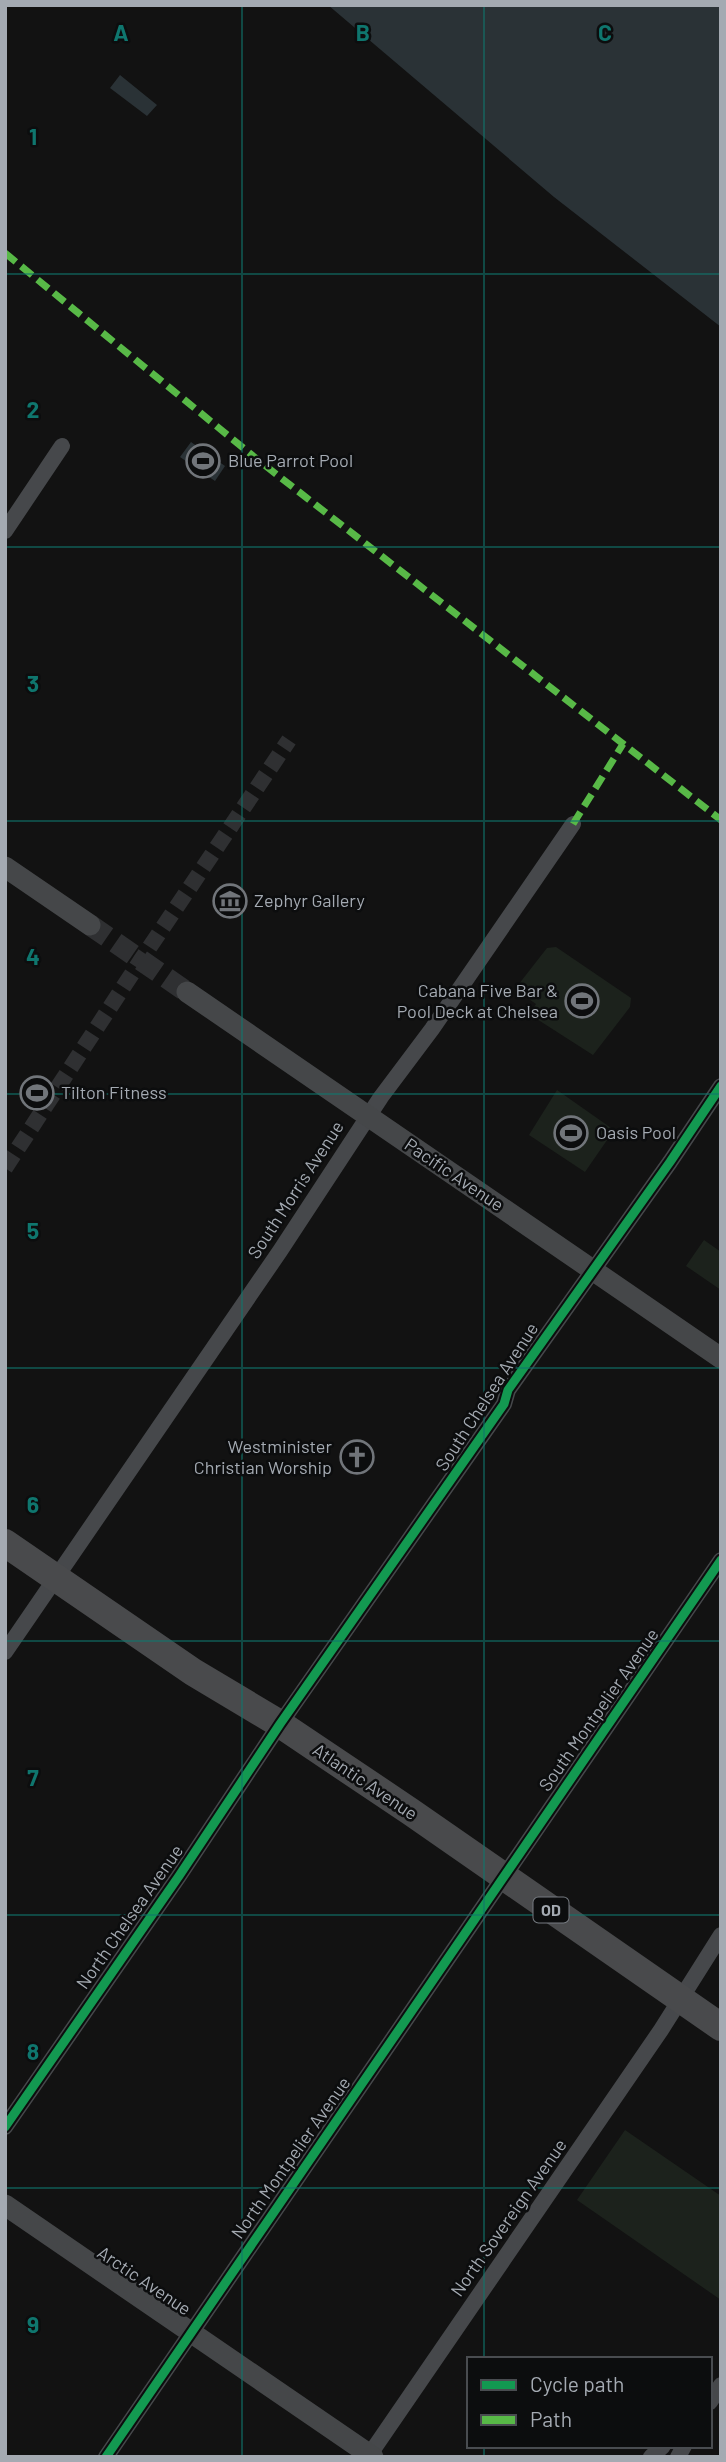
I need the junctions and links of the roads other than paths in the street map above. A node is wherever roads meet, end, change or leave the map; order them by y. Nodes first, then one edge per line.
1 (62, 446) dead end
2 (5, 531) edge
3 (572, 824) dead end
4 (5, 867) edge
5 (90, 925) tunnel mouth
6 (187, 992) tunnel mouth
7 (721, 1086) edge
8 (368, 1116) junction
9 (592, 1270) junction
10 (721, 1358) edge
11 (5, 1543) edge
12 (721, 1560) edge
13 (56, 1579) junction
14 (5, 1652) edge
15 (280, 1724) junction
16 (503, 1878) junction
17 (721, 1935) edge
18 (680, 2000) junction
19 (721, 2027) edge
20 (5, 2127) edge
21 (5, 2205) edge
22 (191, 2332) junction
23 (370, 2456) edge
24 (106, 2457) edge

1 - 2 street
3 - 8 street, South Morris Avenue
4 - 5 street
6 - 8 street, Pacific Avenue
7 - 9 street, South Chelsea Avenue
8 - 9 street, Pacific Avenue
8 - 13 street, South Morris Avenue
9 - 10 street, Pacific Avenue
9 - 15 street, South Chelsea Avenue
11 - 13 highway, Atlantic Avenue / OD
12 - 16 street, South Montpelier Avenue
13 - 14 street, South Morris Avenue
13 - 15 highway, Atlantic Avenue / OD
15 - 16 highway, Atlantic Avenue / OD
15 - 20 street, North Chelsea Avenue
16 - 18 highway, Atlantic Avenue / OD
16 - 22 street, North Montpelier Avenue
17 - 18 street, North Sovereign Avenue
18 - 19 highway, Atlantic Avenue / OD
18 - 23 street, North Sovereign Avenue
21 - 22 street, Arctic Avenue
22 - 23 street, Arctic Avenue
22 - 24 street, North Montpelier Avenue

